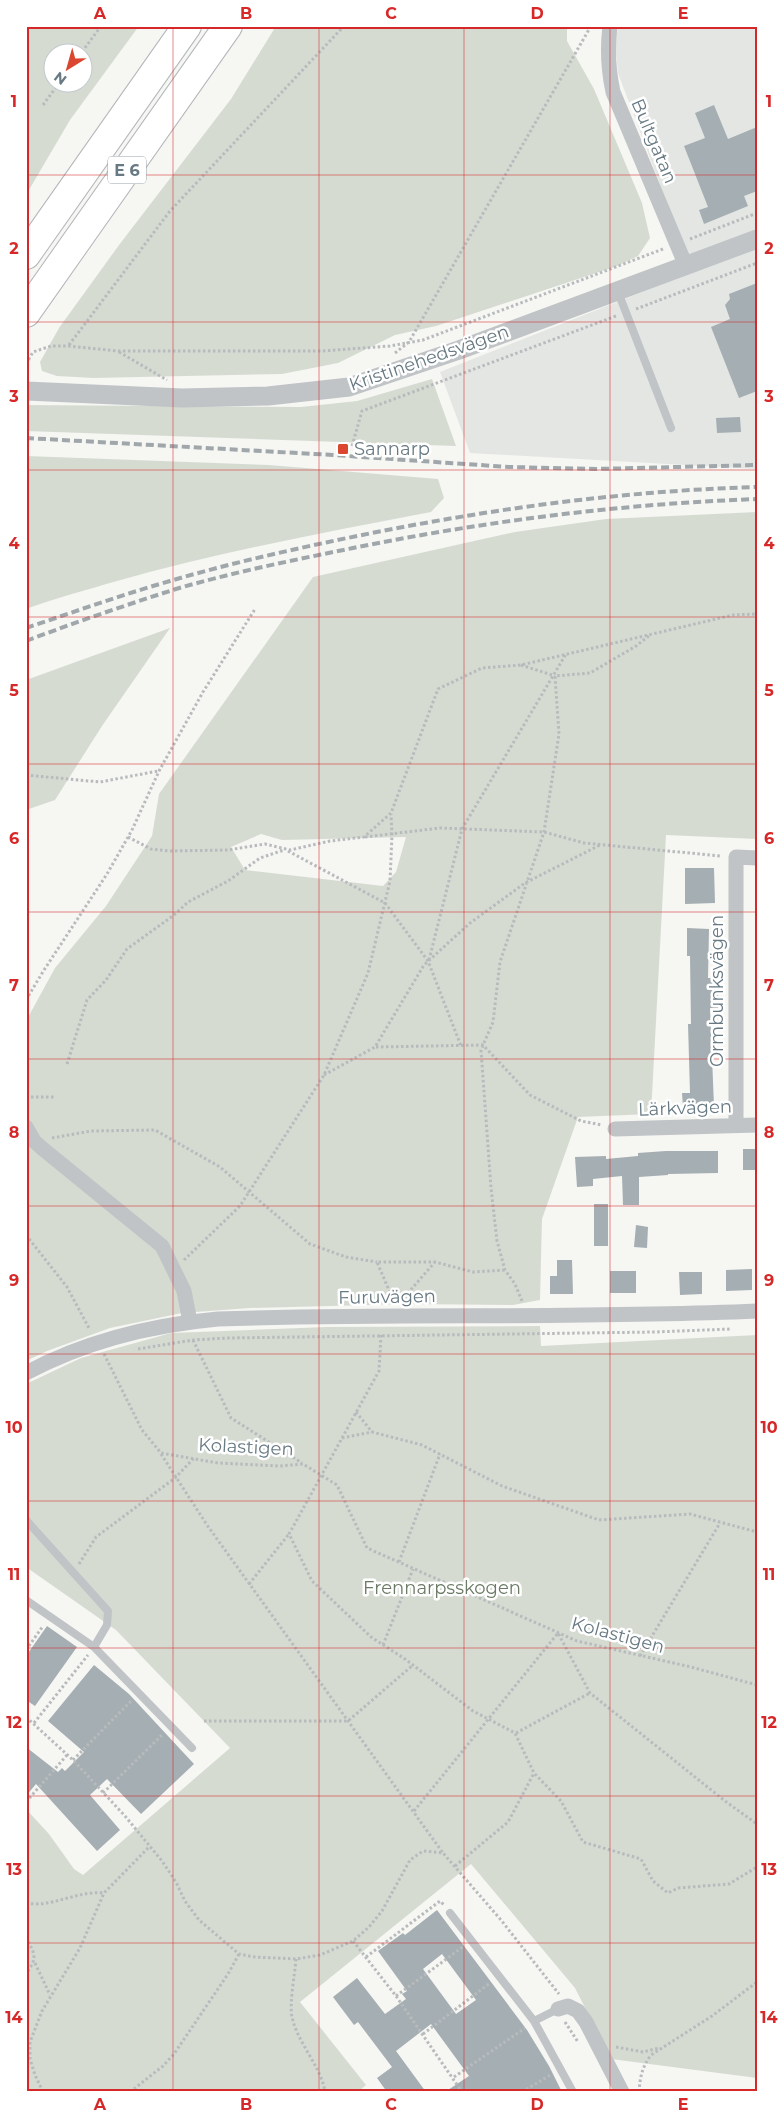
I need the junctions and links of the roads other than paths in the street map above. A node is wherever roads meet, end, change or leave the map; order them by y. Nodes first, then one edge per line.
1 (187, 26) edge
2 (228, 26) edge
3 (610, 26) edge
4 (757, 239) edge
5 (26, 255) edge
6 (686, 266) junction
7 (618, 292) junction
8 (26, 313) edge
9 (26, 391) edge
10 (671, 428) dead end
11 (757, 858) edge
12 (736, 1125) junction
13 (757, 1125) edge
14 (26, 1127) edge
15 (615, 1129) road end
16 (757, 1311) edge
17 (190, 1322) junction
18 (26, 1373) edge
19 (26, 1520) edge
20 (26, 1600) edge
21 (94, 1647) junction
22 (192, 1748) dead end
23 (450, 1913) dead end
24 (563, 2008) joint
25 (534, 2021) junction
26 (573, 2092) edge
27 (622, 2092) edge

1 - 5 highway, E 6
2 - 8 highway, E 6
3 - 6 street, Bultgatan
4 - 6 street, Kristinehedsvägen
6 - 7 street, Kristinehedsvägen
7 - 9 street, Kristinehedsvägen
7 - 10 lane
11 - 12 street, Ormbunksvägen
12 - 13 street, Lärkvägen
12 - 15 street, Lärkvägen
14 - 17 street
16 - 17 street, Furuvägen
17 - 18 street, Furuvägen
19 - 21 lane
20 - 21 lane
21 - 22 lane
23 - 25 lane
24 - 25 lane
24 - 27 street
25 - 26 lane

